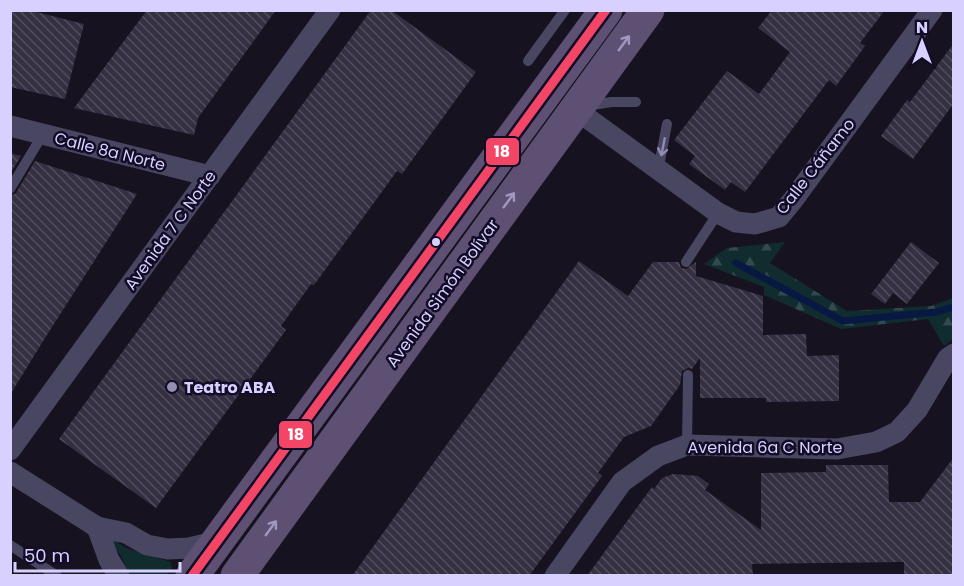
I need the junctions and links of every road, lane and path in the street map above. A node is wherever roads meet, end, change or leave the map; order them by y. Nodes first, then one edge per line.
1 (330, 10) edge
2 (565, 10) edge
3 (606, 10) edge
4 (648, 10) edge
5 (932, 10) edge
6 (528, 61) dead end
7 (636, 102) dead end
8 (575, 109) junction
9 (667, 124) dead end
10 (10, 126) edge
11 (44, 134) junction
12 (658, 171) junction
13 (210, 176) junction
14 (10, 189) edge
15 (718, 213) junction
16 (686, 262) dead end
17 (954, 354) edge
18 (688, 375) dead end
19 (687, 445) junction
20 (10, 450) edge
21 (10, 472) edge
22 (97, 527) junction
23 (218, 542) junction
24 (10, 545) edge
25 (57, 576) edge
26 (118, 576) edge
27 (192, 576) edge
28 (237, 576) edge
29 (555, 576) edge

1 - 13 street, Avenida 7 C Norte
2 - 6 lane
3 - 23 main road, Avenida Simón Bolívar
8 -> 4 main road, Avenida Simón Bolívar
5 - 15 street, Calle Cáñamo
7 - 8 lane
8 - 12 street, Calle Cáñamo
28 -> 8 main road, Avenida Simón Bolívar
9 -> 12 lane
10 - 11 street, Calle 8a Norte
11 - 13 street, Calle 8a Norte
11 - 14 lane
12 - 15 street, Calle Cáñamo
13 - 20 street, Avenida 7 C Norte
15 - 16 lane
17 - 19 street, Avenida 6a C Norte
18 - 19 lane
19 - 29 street, Avenida 6a C Norte
21 - 22 street
22 - 23 street
22 - 26 street
23 - 27 main road, Avenida Simón Bolívar
24 - 25 lane

